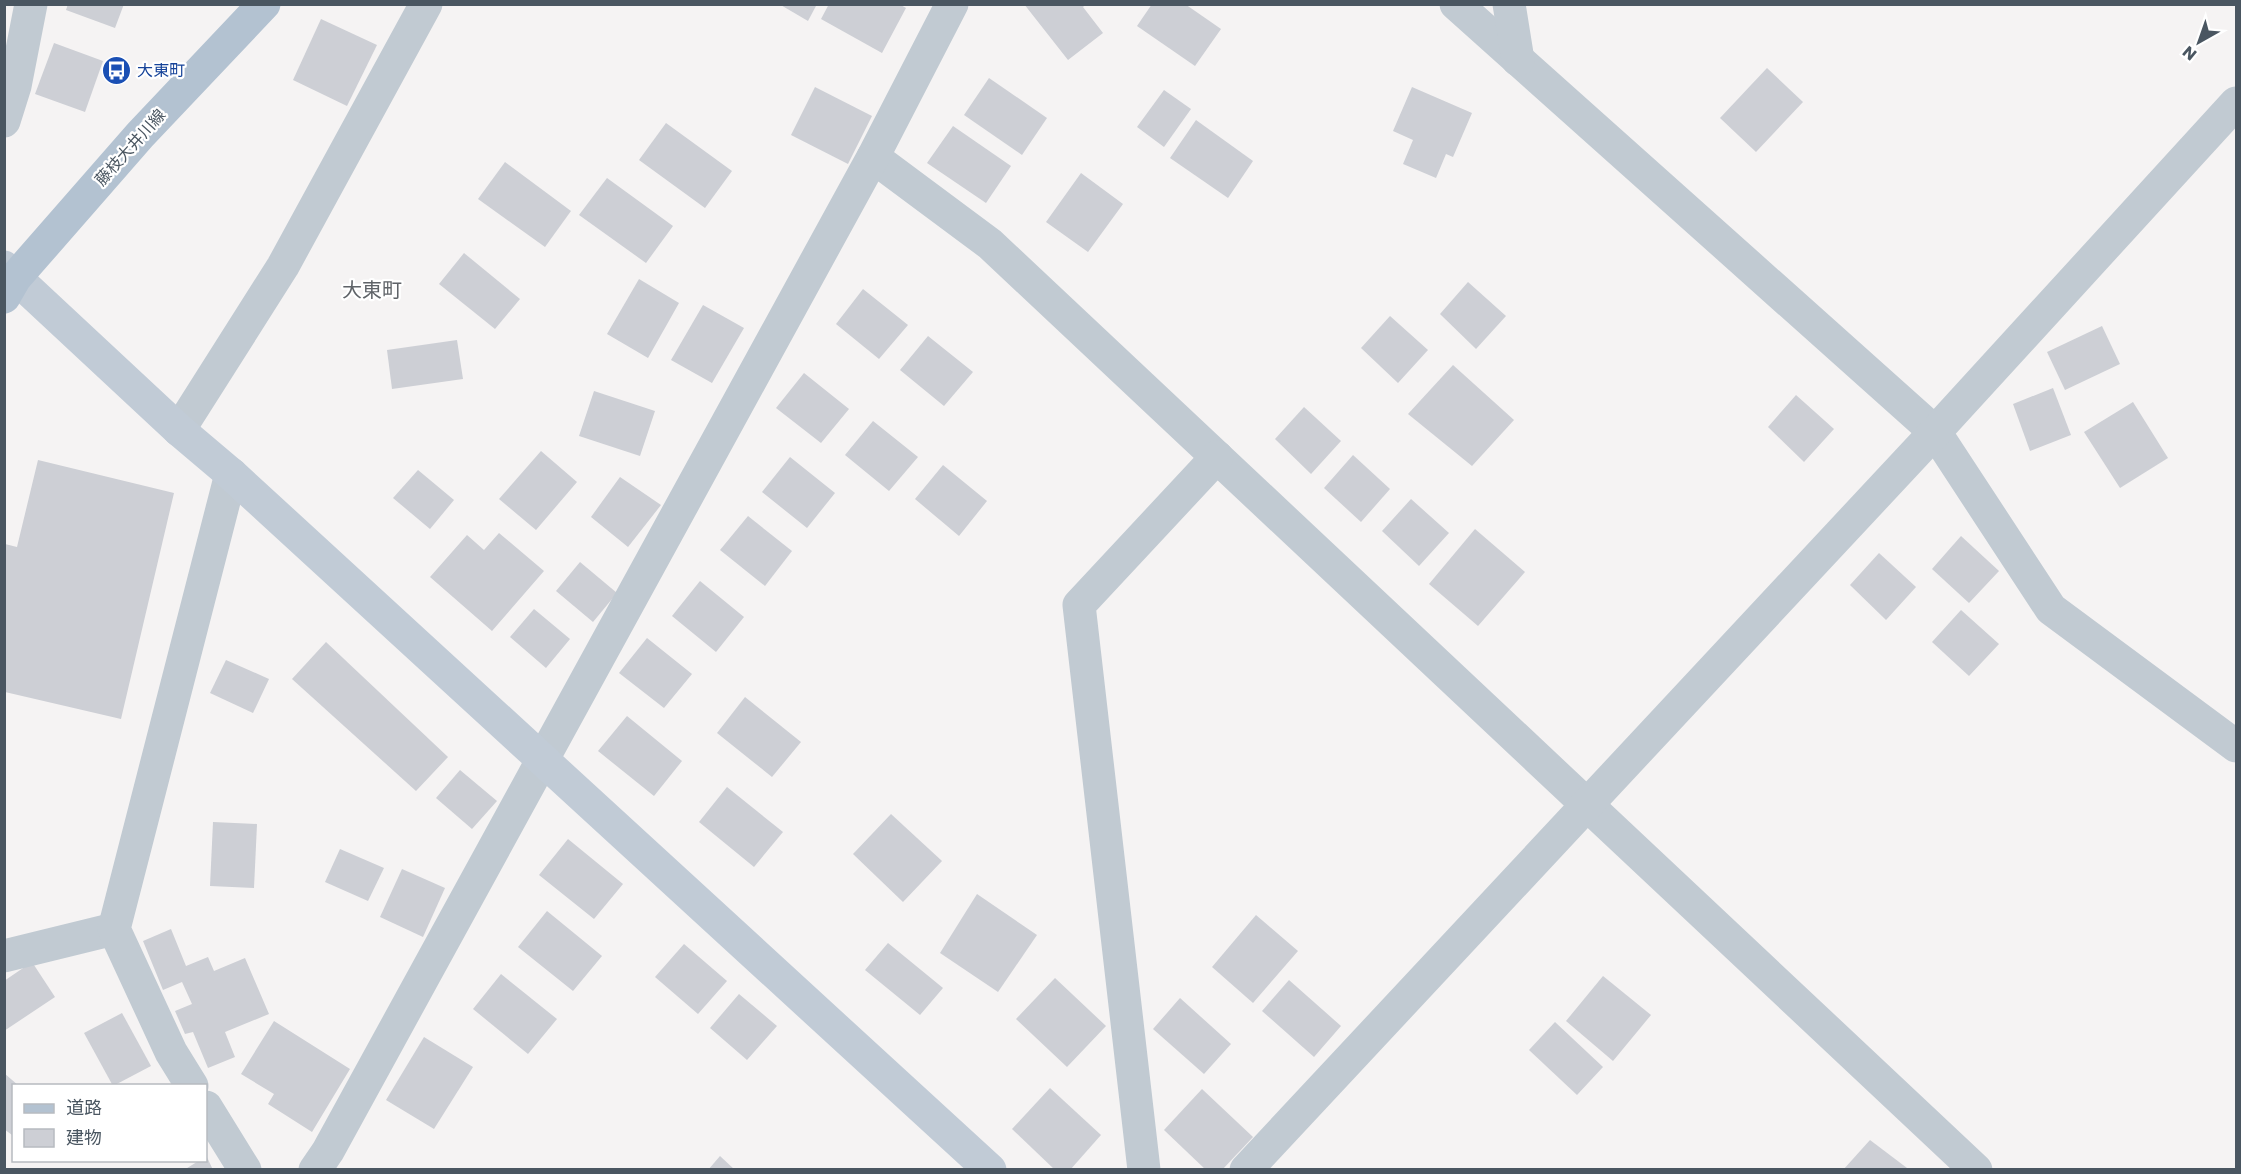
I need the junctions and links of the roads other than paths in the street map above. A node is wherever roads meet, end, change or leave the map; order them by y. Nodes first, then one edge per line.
1 (31, 4) edge
2 (264, 4) edge
3 (426, 4) edge
4 (952, 4) edge
5 (1456, 4) edge
6 (1509, 4) edge
7 (1518, 60) junction
8 (2236, 103) edge
9 (4, 121) edge
10 (873, 157) junction
11 (8, 281) edge
12 (179, 430) junction
13 (1935, 432) junction
14 (1216, 457) junction
15 (231, 474) junction
16 (2236, 746) edge
17 (544, 759) junction
18 (1586, 805) junction
19 (114, 929) junction
20 (4, 956) edge
21 (191, 1084) edge
22 (207, 1109) edge
23 (245, 1170) edge
24 (315, 1170) edge
25 (990, 1170) edge
26 (1144, 1170) edge
27 (1246, 1170) edge
28 (1976, 1170) edge

1 - 9 street
2 - 11 main road, 藤枝大井川線
3 - 12 street
4 - 10 street
5 - 7 street
6 - 7 street
7 - 13 street
8 - 13 street
10 - 14 street
10 - 17 street
11 - 12 street
12 - 15 street
13 - 16 street
13 - 18 street
14 - 18 street
14 - 26 street
15 - 17 street
15 - 19 street
17 - 24 street
17 - 25 street
18 - 27 street
18 - 28 street
19 - 20 street
19 - 21 street
22 - 23 street

